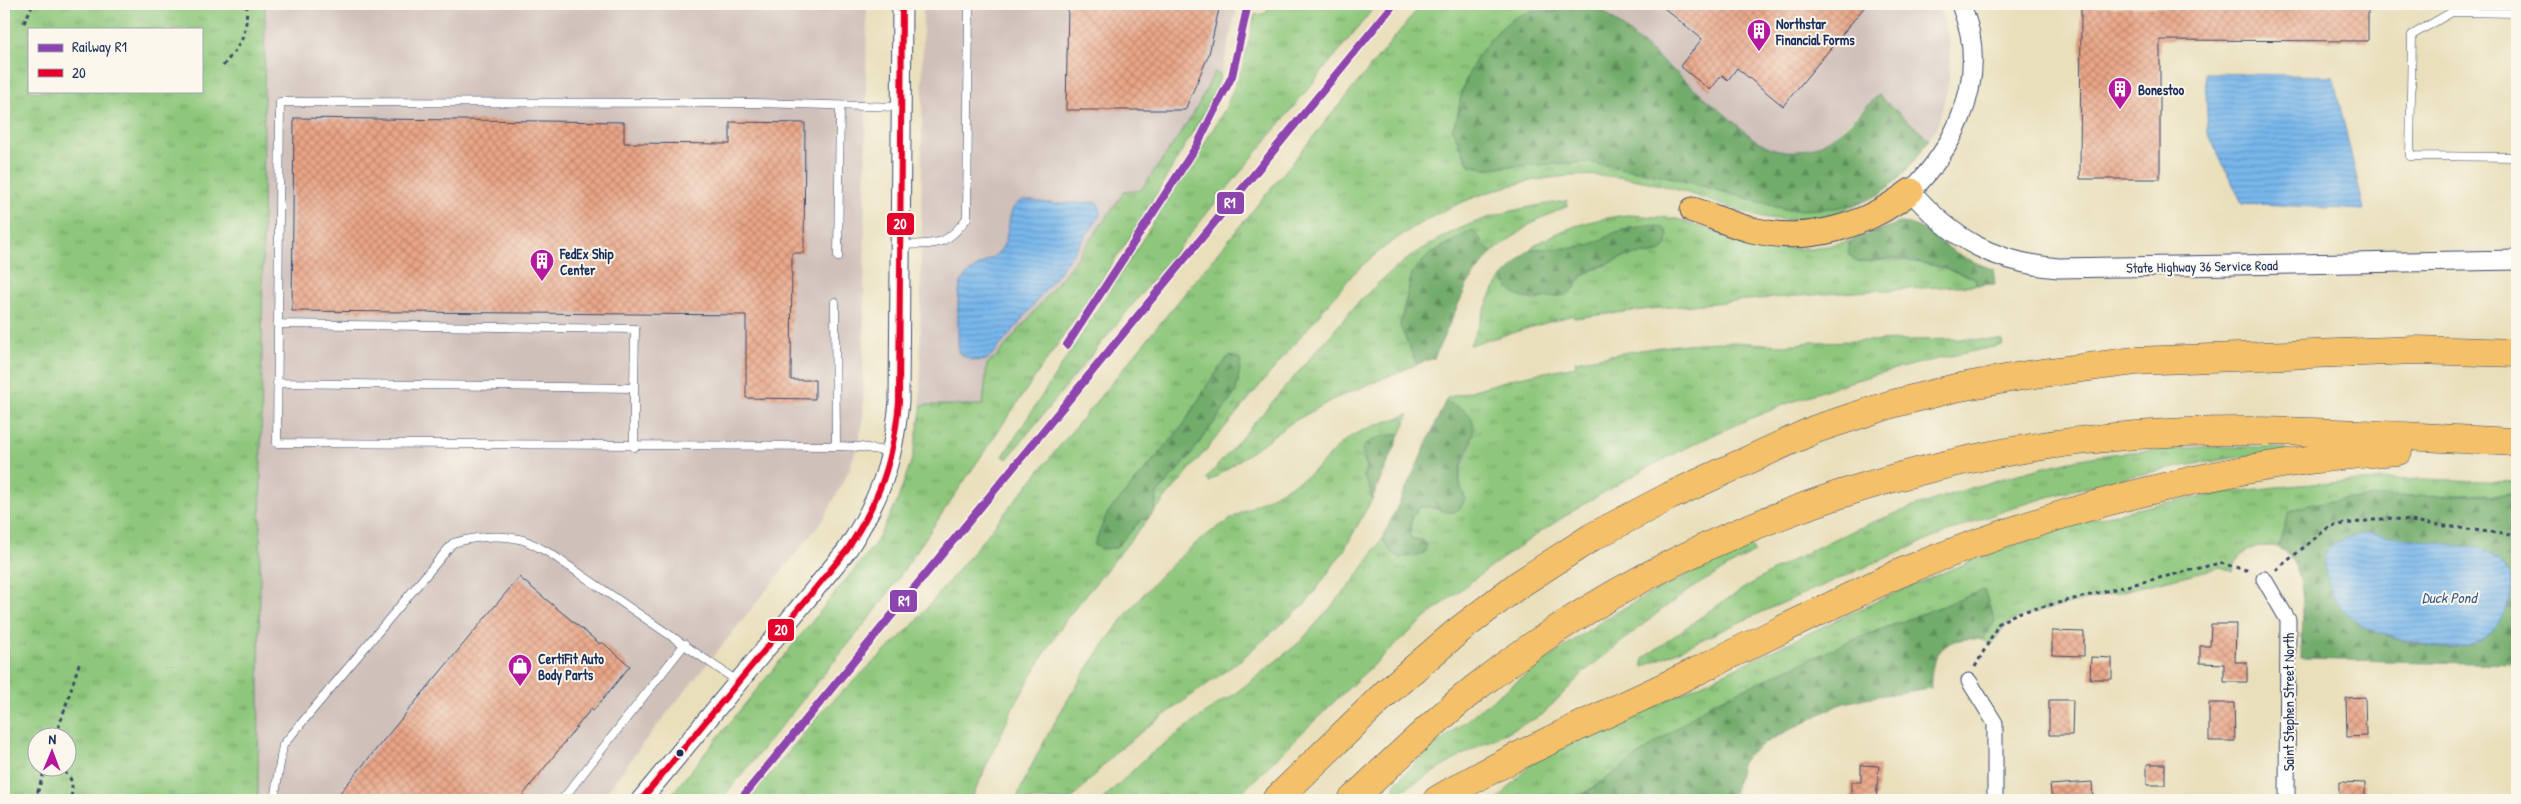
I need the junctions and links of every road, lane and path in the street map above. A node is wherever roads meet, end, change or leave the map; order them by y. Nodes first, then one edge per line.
1 (34, 4) edge
2 (248, 4) edge
3 (902, 4) edge
4 (969, 4) edge
5 (1961, 4) edge
6 (2517, 13) edge
7 (24, 22) dead end
8 (223, 66) dead end
9 (840, 106) junction
10 (901, 107) junction
11 (2517, 157) edge
12 (1911, 191) junction
13 (1693, 210) dead end
14 (900, 245) junction
15 (838, 257) dead end
16 (2517, 260) edge
17 (835, 302) dead end
18 (278, 324) junction
19 (2517, 353) edge
20 (277, 383) junction
21 (634, 388) junction
22 (2517, 443) edge
23 (836, 446) junction
24 (634, 447) junction
25 (892, 453) junction
26 (2517, 536) edge
27 (2264, 579) junction
28 (685, 644) junction
29 (79, 664) dead end
30 (1969, 681) joint
31 (738, 682) junction
32 (59, 726) edge
33 (44, 776) edge
34 (69, 776) edge
35 (35, 800) edge
36 (71, 800) edge
37 (274, 800) edge
38 (562, 800) edge
39 (641, 800) edge
40 (1276, 800) edge
41 (1352, 800) edge
42 (1437, 800) edge
43 (1995, 800) edge
44 (2287, 800) edge

1 - 7 path
2 - 8 path
3 - 10 street
4 - 14 lane
5 - 12 street
6 - 11 lane
9 - 10 lane
9 - 15 lane
9 - 18 lane
10 - 14 street
12 - 13 highway
12 - 16 street, State Highway 36 Service Road
14 - 25 street
17 - 23 lane
18 - 20 lane
18 - 21 lane
19 - 40 highway
20 - 21 lane
20 - 24 lane
21 - 24 lane
22 - 41 highway
22 - 42 highway
23 - 24 lane
23 - 25 lane
25 - 31 street
26 - 27 path
27 - 30 path
27 - 44 street, Saint Stephen Street North
28 - 31 lane
28 - 37 lane
28 - 38 lane
29 - 32 path
30 - 43 street
31 - 39 street
33 - 35 path
34 - 36 path

